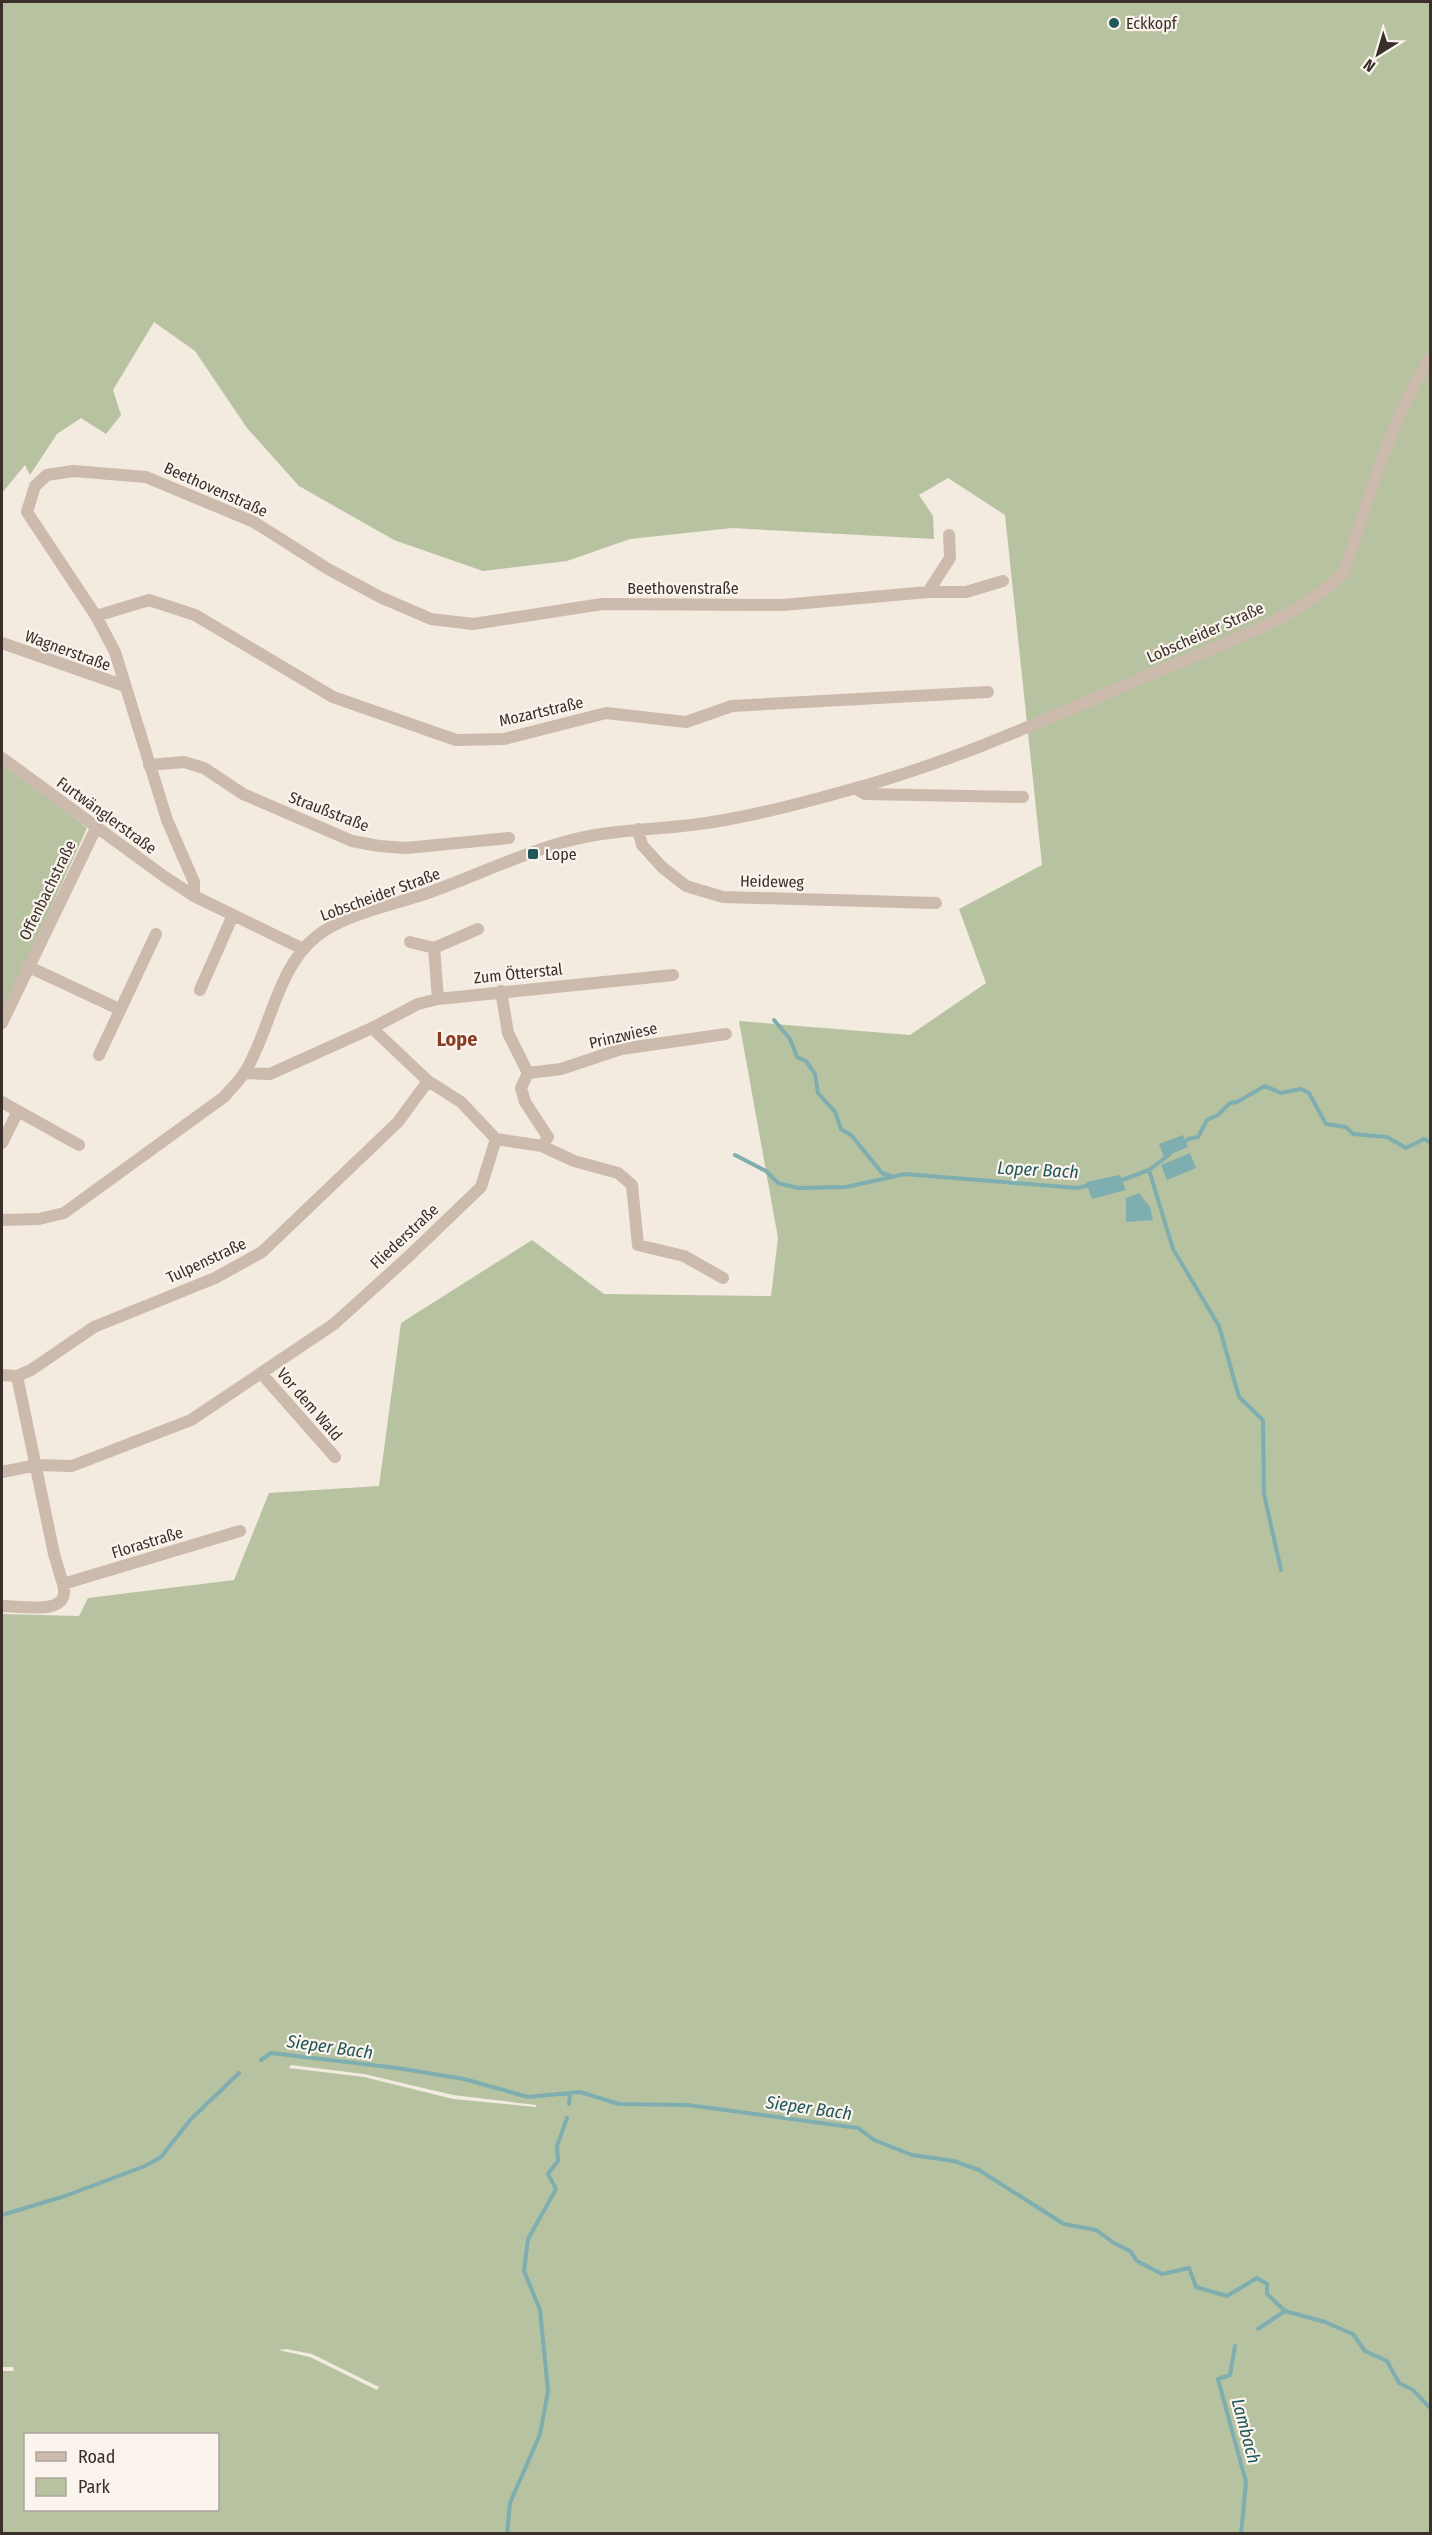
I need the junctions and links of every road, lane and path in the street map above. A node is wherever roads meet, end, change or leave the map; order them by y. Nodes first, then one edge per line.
1 (1431, 359) edge
2 (949, 535) dead end
3 (1003, 581) dead end
4 (928, 592) junction
5 (96, 616) junction
6 (2, 643) edge
7 (125, 686) junction
8 (988, 692) dead end
9 (2, 758) edge
10 (149, 765) junction
11 (855, 788) junction
12 (1023, 797) dead end
13 (96, 828) junction
14 (638, 829) junction
15 (509, 838) dead end
16 (194, 896) junction
17 (936, 903) dead end
18 (233, 915) junction
19 (478, 929) dead end
20 (156, 934) dead end
21 (410, 942) dead end
22 (434, 948) junction
23 (303, 949) junction
24 (27, 966) junction
25 (673, 975) dead end
26 (200, 990) dead end
27 (501, 991) junction
28 (438, 999) junction
29 (119, 1009) junction
30 (2, 1023) edge
31 (372, 1028) junction
32 (726, 1034) dead end
33 (99, 1055) dead end
34 (244, 1073) junction
35 (528, 1073) junction
36 (429, 1081) junction
37 (2, 1102) edge
38 (18, 1111) junction
39 (496, 1139) junction
40 (2, 1143) edge
41 (79, 1145) dead end
42 (542, 1146) junction
43 (2, 1220) edge
44 (723, 1278) dead end
45 (261, 1373) junction
46 (2, 1375) edge
47 (17, 1376) junction
48 (335, 1457) dead end
49 (37, 1465) junction
50 (2, 1472) edge
51 (240, 1531) dead end
52 (63, 1584) junction
53 (2, 1606) edge

1 - 11 street, Lobscheider Straße
2 - 4 street
3 - 4 street, Beethovenstraße
4 - 5 street, Beethovenstraße
5 - 7 street, Beethovenstraße
5 - 8 street, Mozartstraße
6 - 7 street, Wagnerstraße
7 - 10 street, Beethovenstraße
9 - 13 street, Furtwänglerstraße
10 - 15 street, Straußstraße
10 - 16 street, Beethovenstraße
11 - 12 street, Lobscheider Straße
11 - 14 street, Lobscheider Straße
13 - 16 street, Furtwänglerstraße
13 - 24 street, Offenbachstraße
14 - 17 street, Heideweg
14 - 23 street, Lobscheider Straße
16 - 18 street
18 - 23 street
18 - 26 street
19 - 22 street
20 - 29 street
21 - 22 street
22 - 28 street
23 - 34 street, Lobscheider Straße
24 - 29 street, Offenbachstraße
24 - 30 street, Offenbachstraße
25 - 27 street, Zum Ötterstal
27 - 28 street, Zum Ötterstal
27 - 35 street
28 - 31 street, Zum Ötterstal
29 - 33 street
31 - 34 street
31 - 36 street
32 - 35 street, Prinzwiese
34 - 43 street, Lobscheider Straße
35 - 42 street
36 - 39 street
36 - 47 street, Tulpenstraße
37 - 38 street
38 - 40 street
38 - 41 street
39 - 42 street
39 - 45 street, Fliederstraße
42 - 44 street
45 - 48 street, Vor dem Wald
45 - 49 street, Fliederstraße
46 - 47 street
47 - 49 street
49 - 50 street
49 - 52 street
51 - 52 street, Florastraße
52 - 53 street

